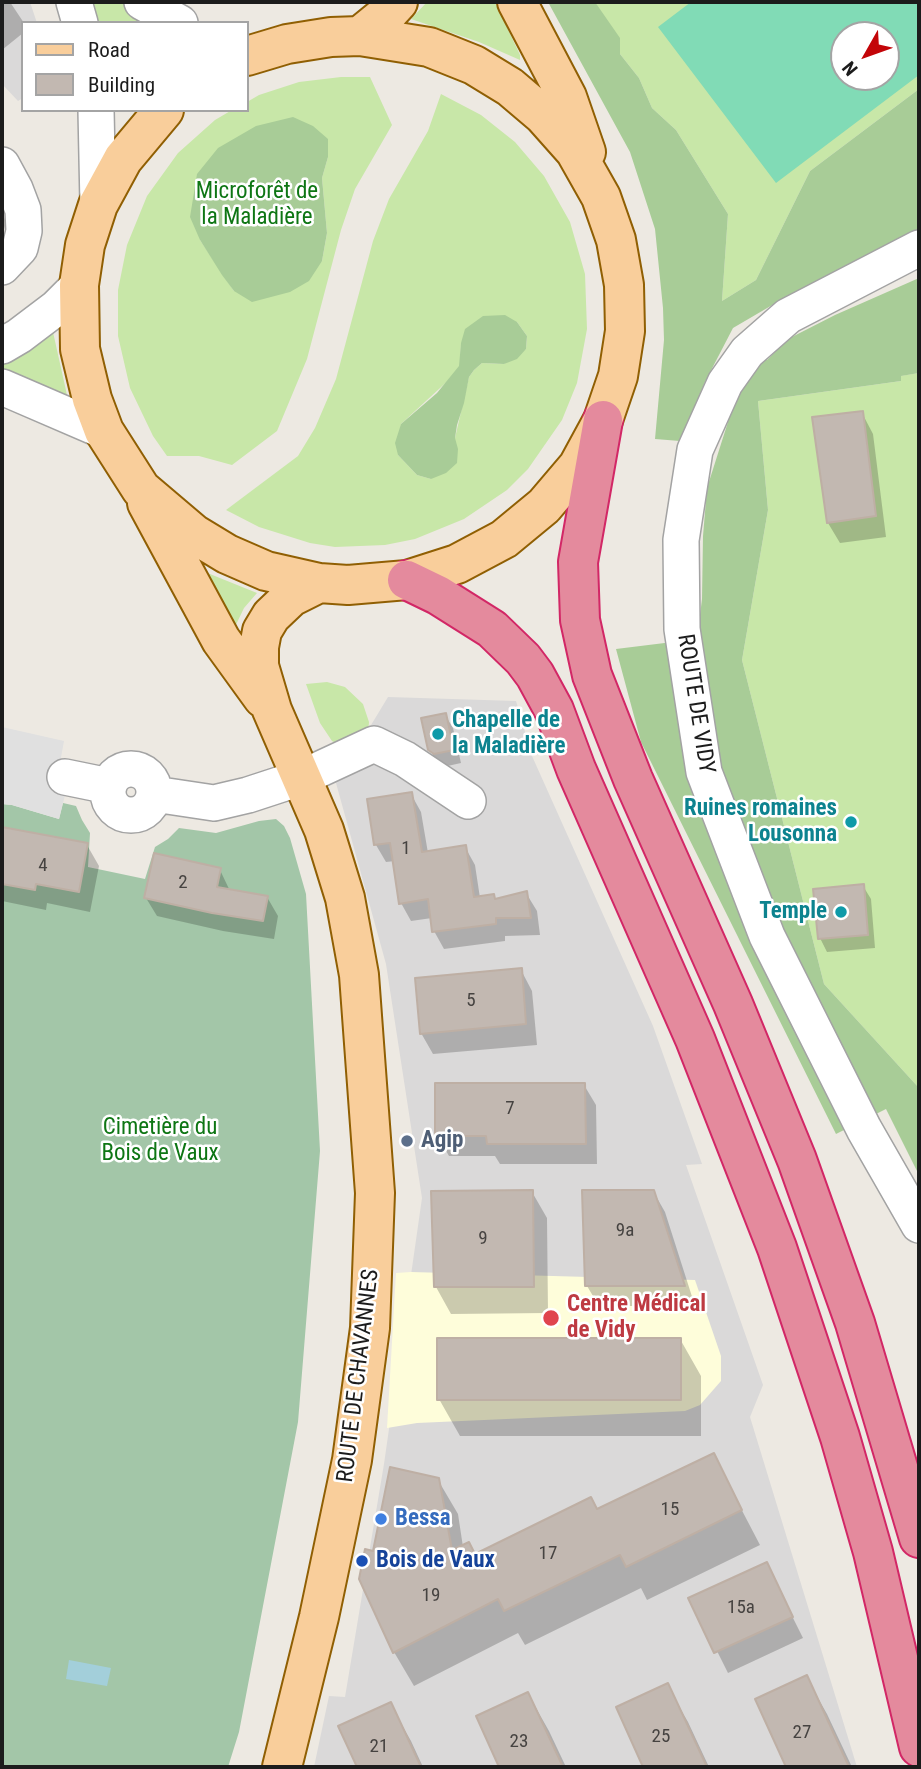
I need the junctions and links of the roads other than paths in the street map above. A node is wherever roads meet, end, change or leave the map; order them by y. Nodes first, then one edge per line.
1 (74, 2) edge
2 (142, 2) edge
3 (398, 2) edge
4 (517, 2) edge
5 (79, 21) edge
6 (176, 21) edge
7 (360, 36) junction
8 (254, 49) edge
9 (96, 112) edge
10 (162, 112) edge
11 (2, 165) edge
12 (601, 197) junction
13 (98, 205) junction
14 (919, 248) edge
15 (2, 267) edge
16 (79, 285) junction
17 (2, 346) edge
18 (2, 387) edge
19 (603, 419) junction
20 (104, 431) junction
21 (141, 489) junction
22 (407, 580) junction
23 (319, 583) junction
24 (272, 710) junction
25 (65, 777) dead end
26 (303, 777) junction
27 (468, 801) dead end
28 (919, 1225) edge
29 (919, 1538) edge
30 (919, 1747) edge
31 (282, 1767) edge

1 - 5 street
2 - 6 street
3 - 7 main road
4 - 12 main road
7 - 8 main road
7 - 12 main road
9 - 13 street
10 - 13 main road
11 - 15 street
12 - 19 main road
13 - 16 main road
14 - 28 street, ROUTE DE VIDY
16 - 17 street
16 - 20 main road
18 - 20 street
19 - 22 main road
19 - 29 highway
20 - 21 main road
21 - 23 main road
21 - 24 main road, ROUTE DE CHAVANNES
22 - 23 main road
22 - 30 highway
23 - 24 main road, ROUTE DE CHAVANNES
24 - 26 main road, ROUTE DE CHAVANNES
25 - 26 street
26 - 27 street
26 - 31 main road, ROUTE DE CHAVANNES

